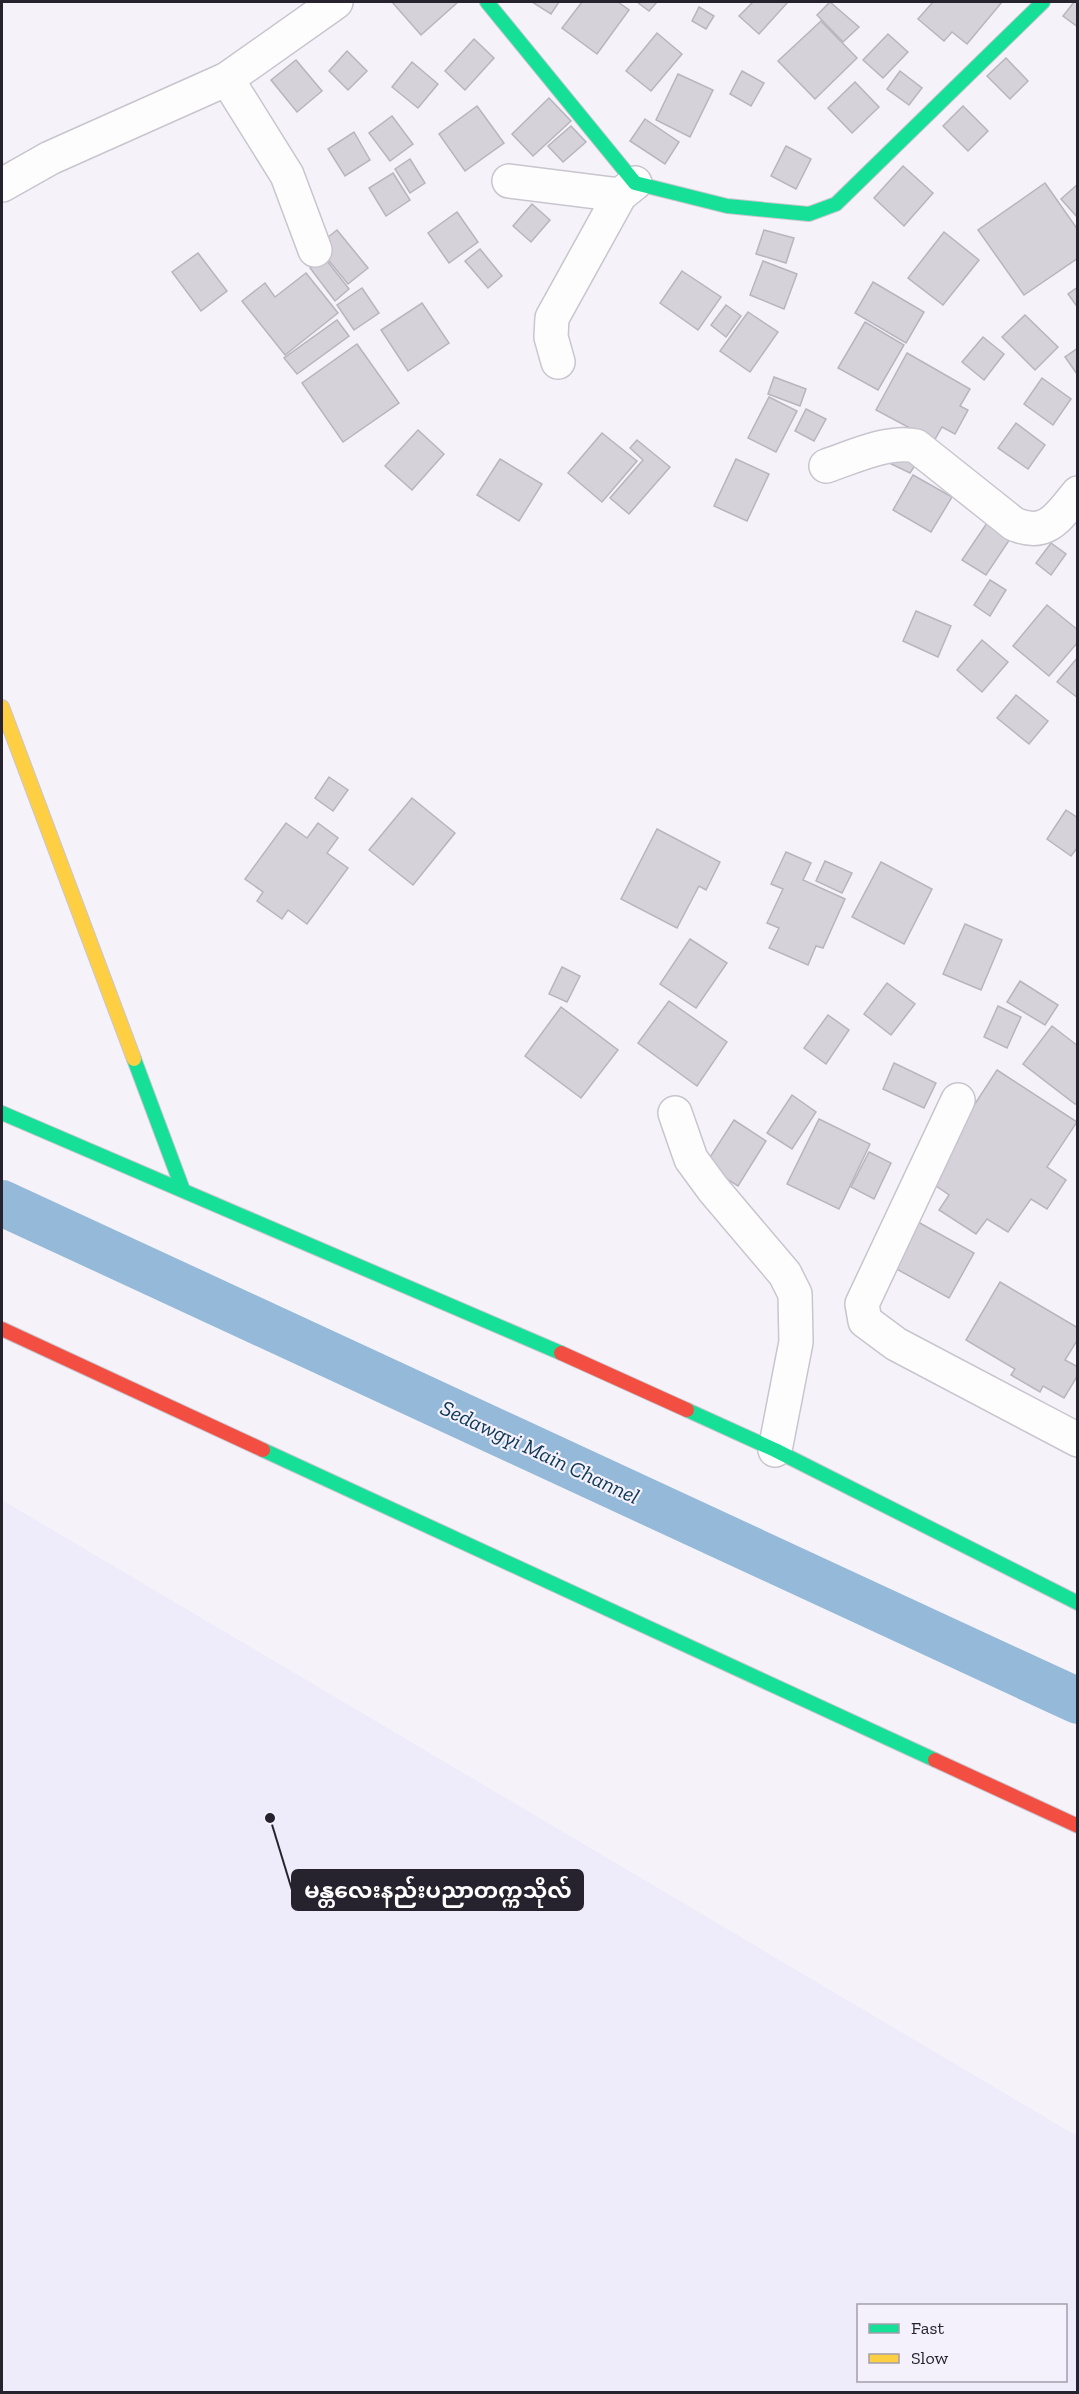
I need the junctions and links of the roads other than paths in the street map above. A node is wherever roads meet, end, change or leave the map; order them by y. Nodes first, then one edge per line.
1 (336, 2) edge
2 (487, 2) edge
3 (1043, 2) edge
4 (227, 79) junction
5 (509, 181) dead end
6 (2, 185) edge
7 (627, 189) junction
8 (315, 250) dead end
9 (558, 362) dead end
10 (826, 466) dead end
11 (1077, 493) edge
12 (2, 707) edge
13 (958, 1100) dead end
14 (2, 1113) edge
15 (675, 1113) dead end
16 (183, 1190) junction
17 (2, 1329) edge
18 (1077, 1440) edge
19 (775, 1450) junction
20 (1077, 1603) edge
21 (1077, 1826) edge

1 - 4 street
2 - 7 street
3 - 7 street
4 - 6 street
4 - 8 street
5 - 7 street
7 - 9 street
10 - 11 street
12 - 16 street
13 - 18 street
14 - 16 street
15 - 19 street
16 - 19 street
17 - 21 street
19 - 20 street

